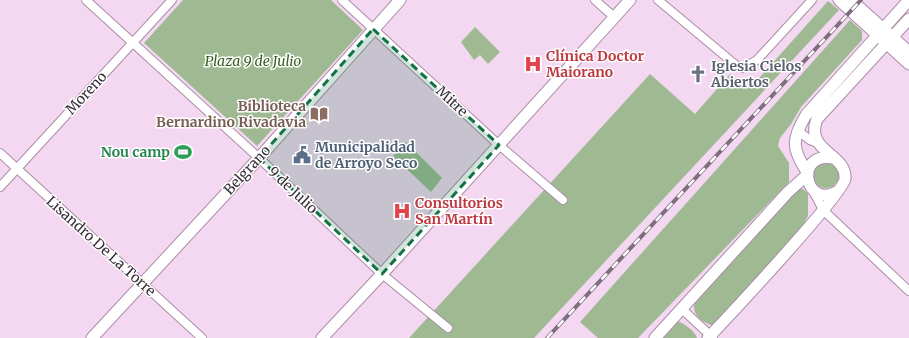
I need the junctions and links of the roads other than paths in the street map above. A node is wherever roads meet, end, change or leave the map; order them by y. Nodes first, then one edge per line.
1 (86, 0) edge
2 (172, 0) edge
3 (342, 0) edge
4 (400, 0) edge
5 (594, 0) edge
6 (630, 0) edge
7 (658, 0) edge
8 (812, 0) edge
9 (839, 0) edge
10 (851, 0) edge
11 (909, 0) edge
12 (614, 17) junction
13 (909, 19) edge
14 (373, 29) junction
15 (880, 31) junction
16 (889, 40) junction
17 (133, 43) junction
18 (909, 52) edge
19 (909, 64) edge
20 (797, 130) junction
21 (499, 145) junction
22 (821, 145) junction
23 (0, 154) edge
24 (796, 156) junction
25 (259, 158) junction
26 (833, 158) junction
27 (17, 169) junction
28 (807, 174) junction
29 (0, 187) edge
30 (793, 187) junction
31 (811, 188) junction
32 (838, 191) junction
33 (563, 200) dead end
34 (823, 210) junction
35 (382, 274) junction
36 (142, 283) junction
37 (909, 291) edge
38 (682, 309) junction
39 (448, 328) dead end
40 (710, 337) edge
41 (92, 338) edge
42 (202, 338) edge
43 (322, 338) edge
44 (655, 338) edge

1 - 17 street, 9 de Julio
2 - 17 street, Moreno
3 - 14 street, Mitre
4 - 14 street, Belgrano
5 - 12 street
6 - 12 street
7 - 8 street
9 - 15 street
10 - 15 street
11 - 15 street
12 - 21 street
13 - 16 street
14 - 21 street, Mitre
14 - 25 street, Belgrano
15 - 16 street
15 - 20 street
16 - 18 street
16 - 19 street
16 - 22 street
17 - 25 street, 9 de Julio
17 - 27 street, Moreno
20 - 22 street
20 - 24 street
21 - 33 street, Mitre
21 - 35 street
22 - 26 street
23 - 27 street, Lisandro De La Torre
24 - 28 street
24 - 30 street
25 - 35 street, 9 de Julio
25 - 36 street, Belgrano
26 - 28 street
26 - 32 street
27 - 29 street, Moreno
27 - 36 street, Lisandro De La Torre
28 - 30 street
28 - 31 street
30 - 38 street
31 - 32 street
31 - 34 street
32 - 34 street
34 - 37 street
34 - 40 street
35 - 39 street, 9 de Julio
35 - 43 street
36 - 41 street, Belgrano
36 - 42 street, Lisandro De La Torre
38 - 40 street
38 - 44 street

